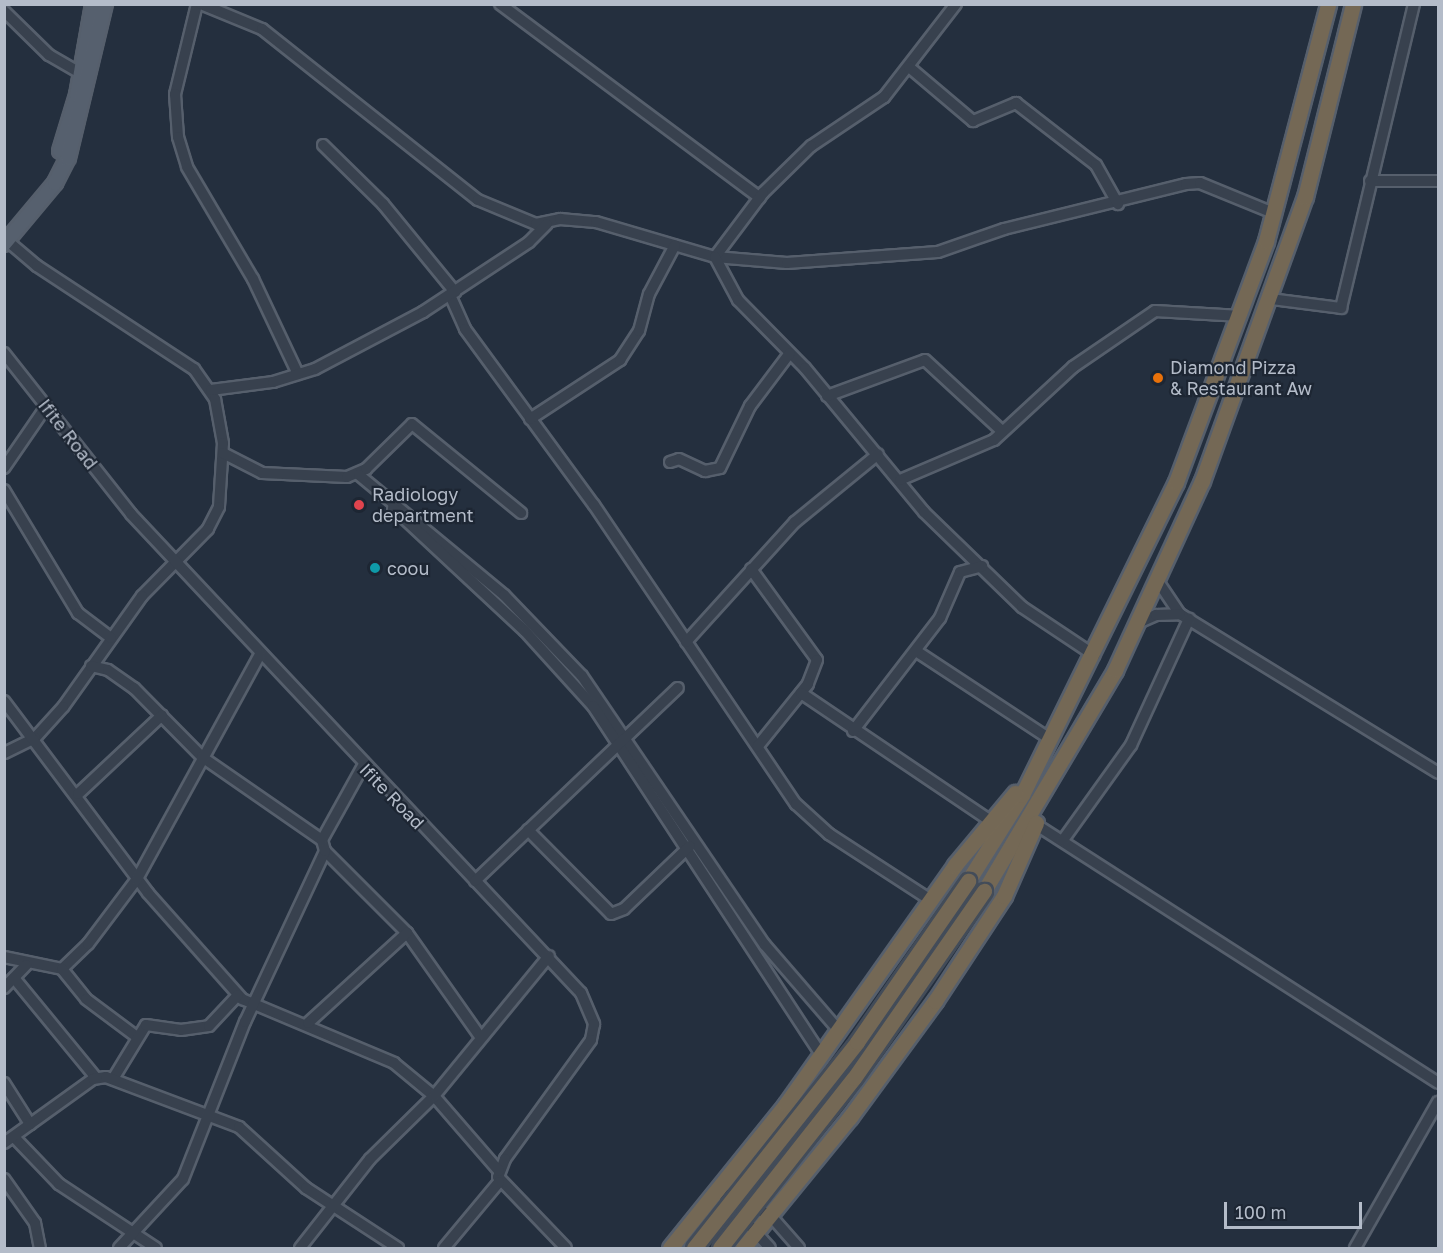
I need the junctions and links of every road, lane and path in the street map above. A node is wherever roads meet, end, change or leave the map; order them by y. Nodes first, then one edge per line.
1 (93, 4) edge
2 (105, 4) edge
3 (199, 4) edge
4 (500, 4) edge
5 (956, 4) edge
6 (1328, 4) edge
7 (1353, 4) edge
8 (1414, 4) edge
9 (4, 11) edge
10 (909, 67) junction
11 (80, 73) junction
12 (323, 145) dead end
13 (1370, 181) junction
14 (1438, 181) edge
15 (760, 198) junction
16 (1118, 204) junction
17 (1274, 213) junction
18 (547, 224) junction
19 (6, 235) edge
20 (675, 245) junction
21 (716, 257) junction
22 (452, 293) junction
23 (1271, 299) junction
24 (1241, 316) junction
25 (4, 352) edge
26 (790, 353) junction
27 (298, 374) junction
28 (211, 390) junction
29 (827, 396) junction
30 (46, 407) junction
31 (530, 419) junction
32 (1002, 431) junction
33 (223, 453) junction
34 (878, 454) junction
35 (670, 462) dead end
36 (4, 468) edge
37 (359, 475) junction
38 (900, 480) junction
39 (4, 490) edge
40 (521, 513) dead end
41 (174, 561) junction
42 (982, 566) junction
43 (751, 569) junction
44 (1159, 583) junction
45 (1184, 617) junction
46 (1138, 623) junction
47 (111, 638) junction
48 (686, 642) junction
49 (916, 651) junction
50 (260, 654) junction
51 (1094, 655) junction
52 (91, 666) junction
53 (678, 688) dead end
54 (801, 693) junction
55 (5, 703) edge
56 (162, 715) junction
57 (853, 731) junction
58 (621, 737) junction
59 (35, 738) junction
60 (1050, 739) junction
61 (758, 746) junction
62 (4, 753) edge
63 (202, 757) junction
64 (363, 766) junction
65 (1034, 770) junction
66 (1438, 773) edge
67 (1053, 782) junction
68 (78, 794) junction
69 (991, 821) junction
70 (1035, 824) junction
71 (528, 831) junction
72 (1063, 840) junction
73 (324, 845) junction
74 (691, 845) junction
75 (137, 879) junction
76 (475, 881) junction
77 (932, 901) junction
78 (407, 933) junction
79 (549, 956) junction
80 (4, 957) edge
81 (26, 965) junction
82 (62, 969) junction
83 (14, 978) junction
84 (798, 987) junction
85 (4, 988) edge
86 (238, 995) junction
87 (783, 998) junction
88 (254, 1005) junction
89 (818, 1011) junction
90 (308, 1023) junction
91 (800, 1024) junction
92 (840, 1032) junction
93 (479, 1035) junction
94 (136, 1037) junction
95 (822, 1056) junction
96 (96, 1078) junction
97 (113, 1079) junction
98 (4, 1083) edge
99 (1438, 1083) edge
100 (434, 1096) junction
101 (1438, 1102) edge
102 (205, 1114) junction
103 (30, 1124) junction
104 (9, 1140) edge
105 (499, 1176) junction
106 (4, 1179) edge
107 (716, 1190) junction
108 (335, 1207) junction
109 (770, 1215) junction
110 (756, 1231) junction
111 (133, 1232) junction
112 (40, 1248) edge
113 (119, 1248) edge
114 (156, 1248) edge
115 (300, 1248) edge
116 (398, 1248) edge
117 (444, 1248) edge
118 (566, 1248) edge
119 (670, 1248) edge
120 (694, 1248) edge
121 (720, 1248) edge
122 (743, 1248) edge
123 (770, 1248) edge
124 (799, 1248) edge
125 (1355, 1248) edge

1 - 11 main road
2 - 19 main road
3 - 18 street
3 - 27 street
4 - 15 street
5 - 10 street
6 - 17 highway
7 - 23 highway
8 - 13 street
9 - 11 street
10 - 15 street
10 - 16 street
11 - 19 main road
12 - 22 street
13 - 14 street
13 - 23 street
15 - 21 street
16 - 17 street
16 - 21 street
17 - 24 highway
18 - 20 street
18 - 22 street
19 - 28 street
20 - 21 street
20 - 31 street
21 - 26 street
22 - 27 street
22 - 31 street
23 - 44 highway
24 - 32 street
24 - 51 highway
25 - 30 street, Ifite Road
26 - 29 street
26 - 35 street
27 - 28 street
28 - 33 street
29 - 32 street
29 - 34 street
30 - 36 street
30 - 41 street, Ifite Road
31 - 48 street
32 - 38 street
33 - 37 street
33 - 41 street
34 - 38 street
34 - 43 street
37 - 40 street
37 - 58 street
38 - 42 street
39 - 47 street
41 - 47 street
41 - 50 street, Ifite Road
42 - 49 street
42 - 51 street
43 - 48 street
43 - 54 street
44 - 45 street
44 - 46 highway
45 - 46 street
45 - 66 street
45 - 72 street
46 - 67 highway
47 - 52 street
48 - 61 street
49 - 57 street
49 - 60 street
50 - 63 street
50 - 64 street, Ifite Road
51 - 60 highway
52 - 56 street
52 - 59 street
53 - 58 street
54 - 57 street
54 - 61 street
55 - 59 street
56 - 63 street
56 - 68 street
57 - 69 street
58 - 71 street
58 - 74 street
59 - 62 street
59 - 68 street
60 - 65 highway
61 - 77 street
63 - 73 street
63 - 75 street
64 - 73 street
64 - 76 street, Ifite Road
65 - 69 highway
65 - 120 highway, bridge
67 - 70 highway
67 - 121 highway, bridge
68 - 75 street
69 - 77 highway
70 - 72 street
70 - 109 highway
71 - 74 street
71 - 76 street
72 - 99 street
73 - 78 street
73 - 88 street
74 - 84 street
74 - 87 street
75 - 82 street
75 - 86 street
76 - 79 street, Ifite Road
77 - 92 highway
78 - 90 street
78 - 93 street
79 - 93 street
79 - 105 street, Ifite Road
80 - 81 street
81 - 82 street
81 - 83 street
82 - 94 street
83 - 85 street
83 - 96 street
84 - 87 street
84 - 89 street
86 - 88 street
86 - 94 street
87 - 91 street
88 - 90 street
88 - 102 street
89 - 91 street
89 - 92 street
90 - 100 street
91 - 95 street
92 - 95 highway
93 - 100 street
94 - 97 street
95 - 107 highway
96 - 97 street
96 - 103 street
97 - 102 street
98 - 103 street
100 - 105 street
100 - 108 street
101 - 125 street
102 - 108 street
102 - 111 street
103 - 104 street
104 - 111 street
105 - 117 street, Ifite Road
105 - 118 street
106 - 112 street
107 - 109 street
107 - 110 street
107 - 119 highway
108 - 115 street
108 - 116 street
109 - 110 highway
109 - 124 street
110 - 122 highway
110 - 123 street
111 - 113 street
111 - 114 street

